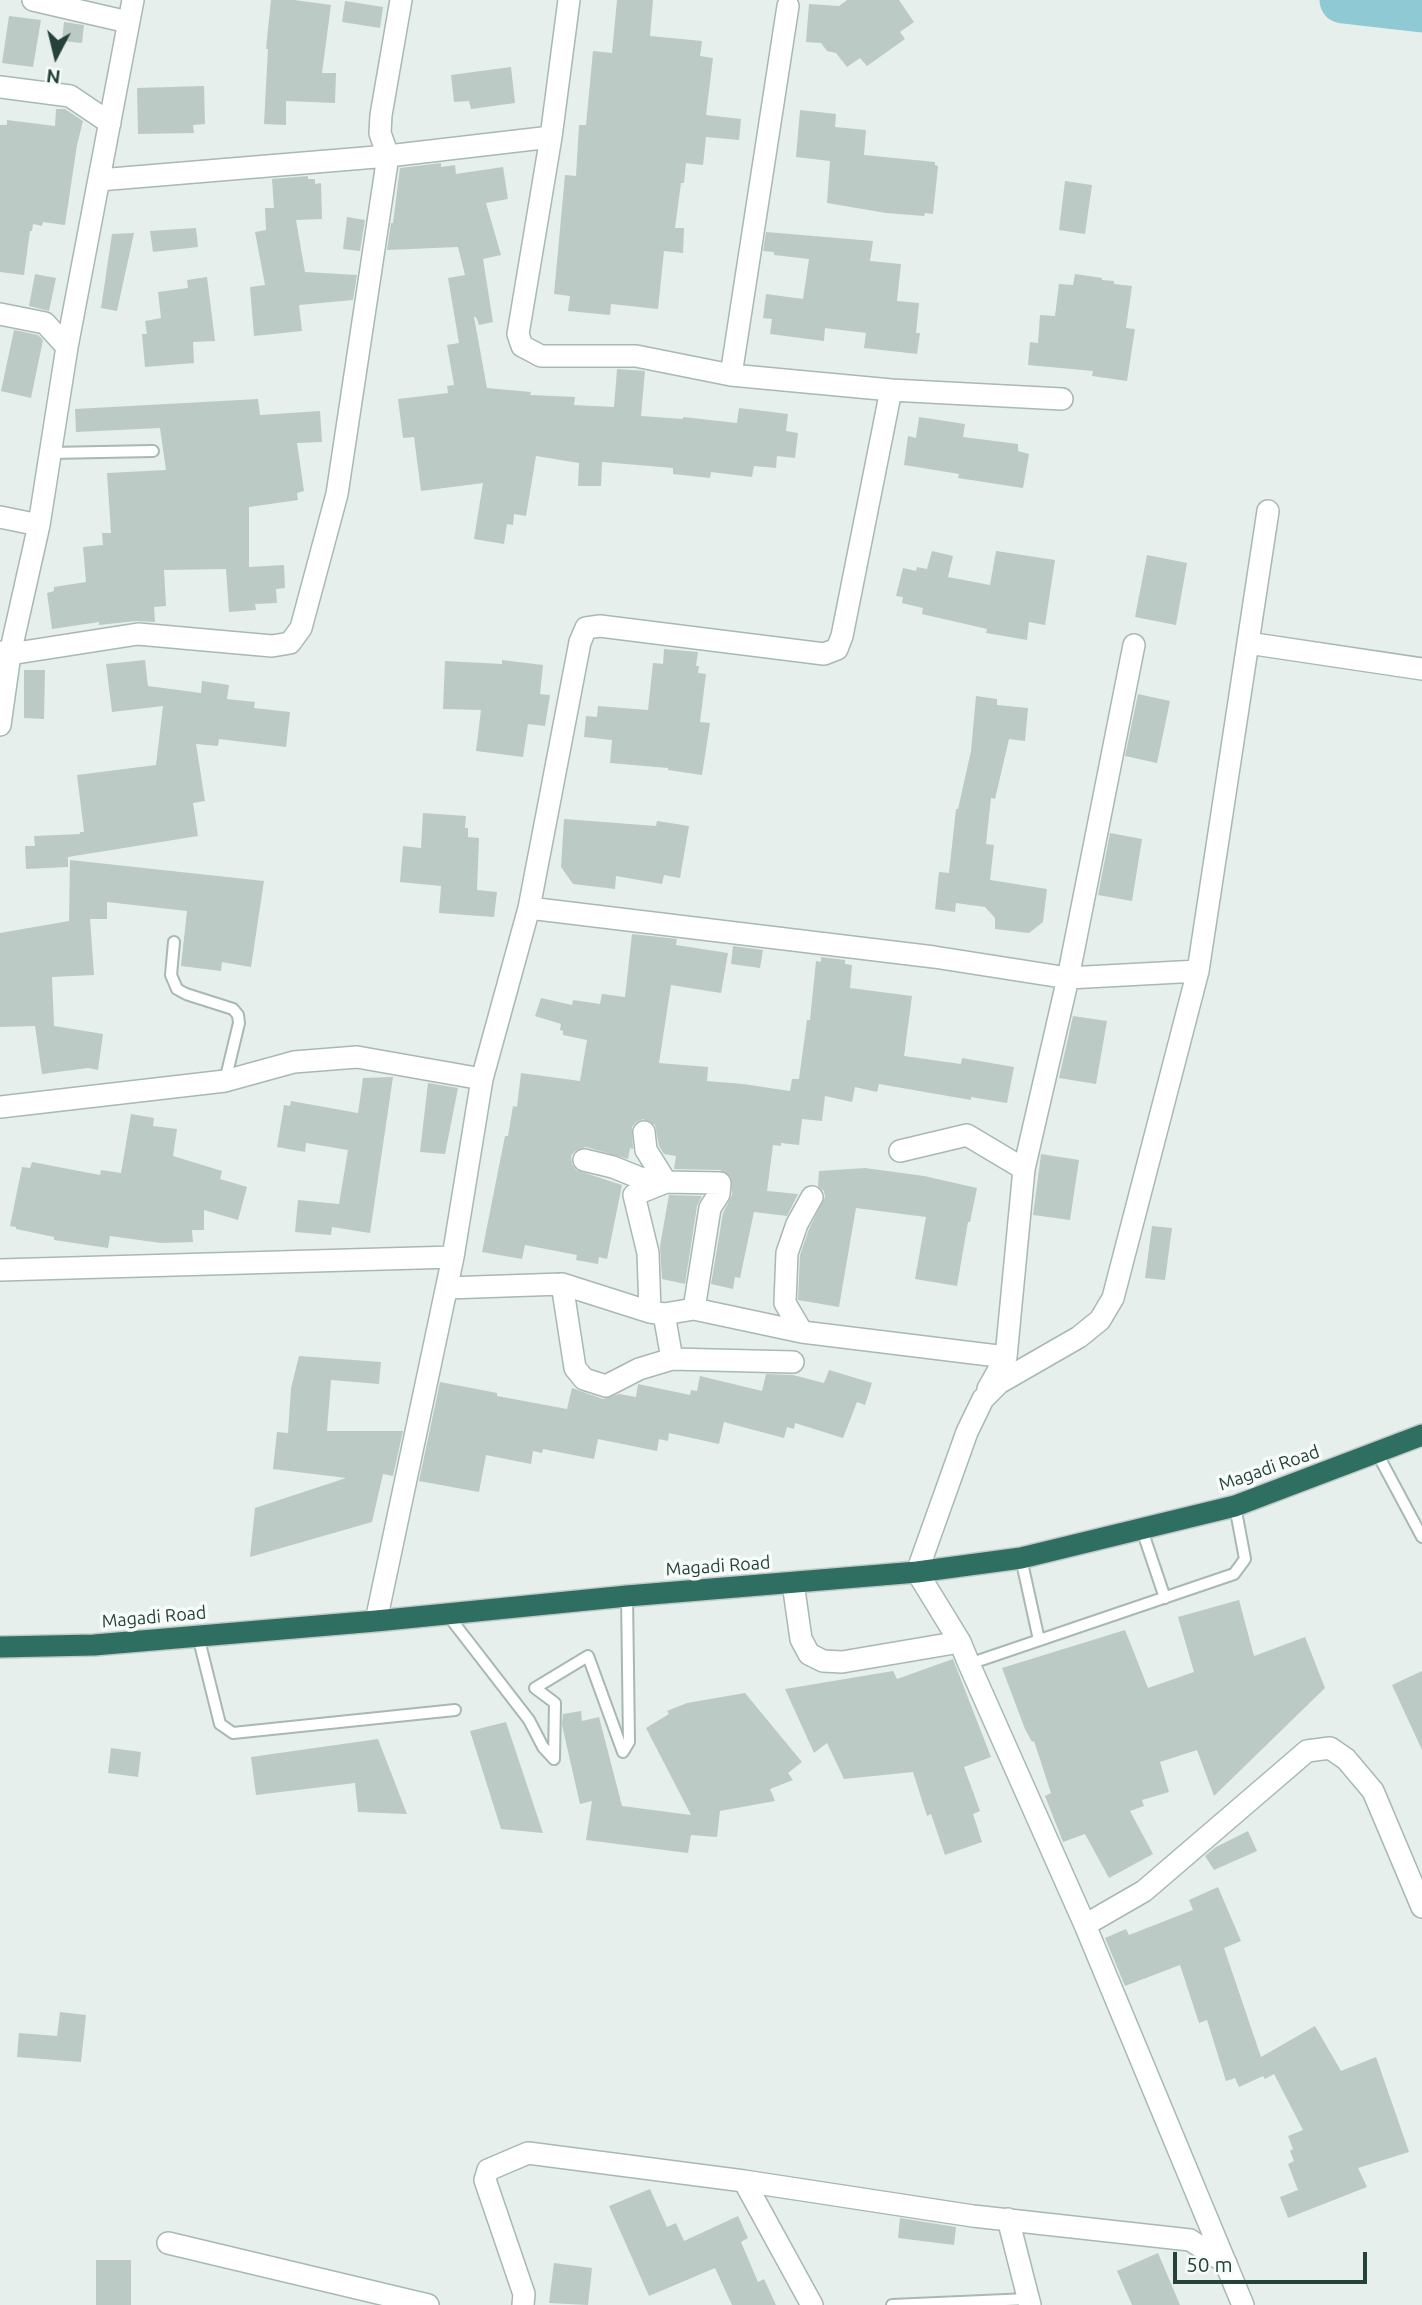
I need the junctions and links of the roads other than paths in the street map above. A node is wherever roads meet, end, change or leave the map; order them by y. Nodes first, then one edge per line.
1 (33, 0) edge
2 (133, 0) edge
3 (401, 0) edge
4 (569, 0) edge
5 (788, 6) dead end
6 (128, 22) junction
7 (0, 87) edge
8 (110, 123) junction
9 (551, 137) junction
10 (388, 156) junction
11 (99, 180) junction
12 (0, 314) edge
13 (67, 347) junction
14 (731, 375) junction
15 (891, 390) junction
16 (1062, 399) dead end
17 (153, 451) dead end
18 (50, 453) junction
19 (1268, 511) dead end
20 (0, 517) edge
21 (38, 525) junction
22 (1248, 643) junction
23 (1134, 645) dead end
24 (5, 653) edge
25 (1422, 669) edge
26 (0, 725) edge
27 (528, 908) junction
28 (174, 942) dead end
29 (1198, 971) junction
30 (1068, 978) junction
31 (482, 1079) junction
32 (225, 1081) junction
33 (0, 1107) edge
34 (644, 1132) dead end
35 (900, 1151) dead end
36 (584, 1160) dead end
37 (1024, 1168) junction
38 (666, 1182) junction
39 (812, 1197) dead end
40 (453, 1257) junction
41 (0, 1270) edge
42 (562, 1284) junction
43 (447, 1288) junction
44 (694, 1309) junction
45 (657, 1313) junction
46 (802, 1332) junction
47 (1006, 1357) junction
48 (672, 1359) junction
49 (793, 1362) dead end
50 (983, 1399) junction
51 (1422, 1435) edge
52 (1377, 1453) junction
53 (1235, 1506) junction
54 (1142, 1530) junction
55 (1422, 1537) edge
56 (1021, 1558) junction
57 (917, 1572) junction
58 (793, 1583) junction
59 (627, 1595) junction
60 (1165, 1598) junction
61 (447, 1614) junction
62 (376, 1621) junction
63 (198, 1636) junction
64 (1039, 1640) junction
65 (960, 1642) junction
66 (0, 1647) edge
67 (970, 1664) junction
68 (455, 1710) dead end
69 (1422, 1907) edge
70 (1085, 1925) junction
71 (744, 2181) junction
72 (1008, 2219) junction
73 (168, 2244) dead end
74 (1226, 2263) junction
75 (1029, 2302) edge
76 (428, 2305) edge
77 (523, 2305) edge
78 (811, 2305) edge
79 (892, 2305) edge
80 (1243, 2305) edge

1 - 6 street
2 - 6 street
3 - 10 street
4 - 9 street
5 - 14 street
6 - 8 street
7 - 8 street
8 - 11 street
9 - 10 street
9 - 14 street
10 - 11 street
10 - 24 street
11 - 13 street
12 - 13 street
13 - 18 street
14 - 15 street
15 - 16 street
15 - 27 street
17 - 18 lane
18 - 21 street
19 - 22 street
20 - 21 street
21 - 24 street
22 - 25 street
22 - 29 street
23 - 30 street
24 - 26 street
27 - 30 street
27 - 31 street
28 - 32 lane
29 - 30 street
29 - 50 street
30 - 37 street
31 - 32 street
31 - 40 street
32 - 33 street
34 - 38 street
35 - 37 street
36 - 38 street
37 - 47 street
38 - 44 street
38 - 45 street
39 - 46 street
40 - 41 street
40 - 43 street
42 - 43 street
42 - 45 street
42 - 48 street
43 - 62 street
44 - 45 street
44 - 46 street
45 - 48 street
46 - 47 street
47 - 50 street
48 - 49 street
50 - 57 street
51 - 52 highway, Magadi Road
52 - 53 highway, Magadi Road
52 - 55 lane
53 - 54 highway, Magadi Road
53 - 60 lane
54 - 56 highway, Magadi Road
54 - 60 lane
56 - 57 highway, Magadi Road
56 - 64 lane
57 - 58 highway, Magadi Road
57 - 65 street
58 - 59 highway, Magadi Road
58 - 65 street
59 - 61 highway, Magadi Road
59 - 61 lane
60 - 64 lane
61 - 62 highway, Magadi Road
62 - 63 highway, Magadi Road
63 - 66 highway, Magadi Road
63 - 68 lane
64 - 67 lane
65 - 67 street
67 - 70 street
69 - 70 street
70 - 74 street
71 - 72 street
71 - 77 street
71 - 78 street
72 - 74 street
72 - 75 street
73 - 76 street
74 - 80 street
75 - 79 lane

